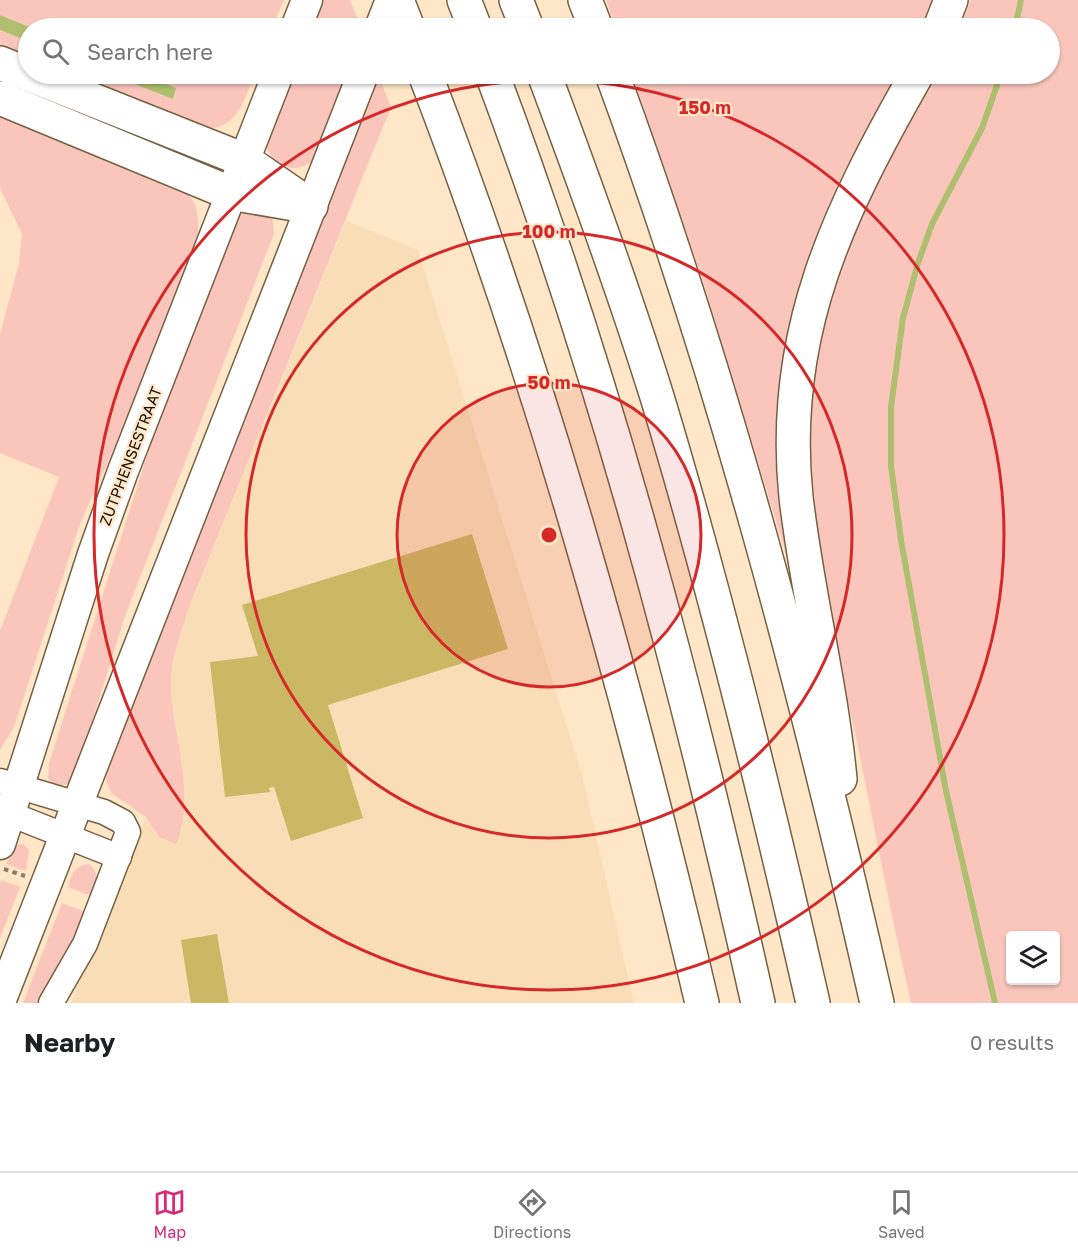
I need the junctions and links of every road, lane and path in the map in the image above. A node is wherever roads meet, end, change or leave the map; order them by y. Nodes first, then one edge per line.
1 (307, 0) edge
2 (391, 0) edge
3 (397, 0) edge
4 (464, 0) edge
5 (516, 0) edge
6 (585, 0) edge
7 (951, 0) edge
8 (300, 18) edge
9 (384, 18) edge
10 (404, 18) edge
11 (471, 18) edge
12 (523, 18) edge
13 (592, 18) edge
14 (944, 18) edge
15 (0, 63) edge
16 (18, 70) edge
17 (53, 84) edge
18 (274, 84) edge
19 (359, 84) edge
20 (429, 84) edge
21 (495, 84) edge
22 (548, 84) edge
23 (615, 84) edge
24 (911, 84) edge
25 (0, 98) edge
26 (244, 160) junction
27 (230, 193) junction
28 (311, 207) junction
29 (7, 798) edge
30 (77, 804) junction
31 (63, 836) junction
32 (0, 844) edge
33 (123, 848) junction
34 (851, 888) junction
35 (0, 1002) edge
36 (51, 1003) edge
37 (702, 1003) edge
38 (758, 1003) edge
39 (813, 1003) edge
40 (877, 1003) edge

1 - 8 main road
2 - 9 main road
3 - 10 highway
4 - 11 highway
5 - 12 highway
6 - 13 highway
7 - 14 highway
15 - 16 highway
17 - 26 highway
18 - 26 main road, ZUTPHENSESTRAAT
19 - 28 main road
20 - 37 highway
21 - 38 highway
22 - 39 highway
23 - 34 highway
24 - 34 highway
25 - 27 highway
26 - 27 main road, ZUTPHENSESTRAAT
26 - 28 highway
27 - 28 highway
27 - 29 main road, ZUTPHENSESTRAAT
28 - 30 main road
29 - 30 street
29 - 31 street
29 - 32 main road, ZUTPHENSESTRAAT
30 - 31 main road
30 - 33 street
31 - 33 street
31 - 35 main road
33 - 36 street
34 - 40 highway

